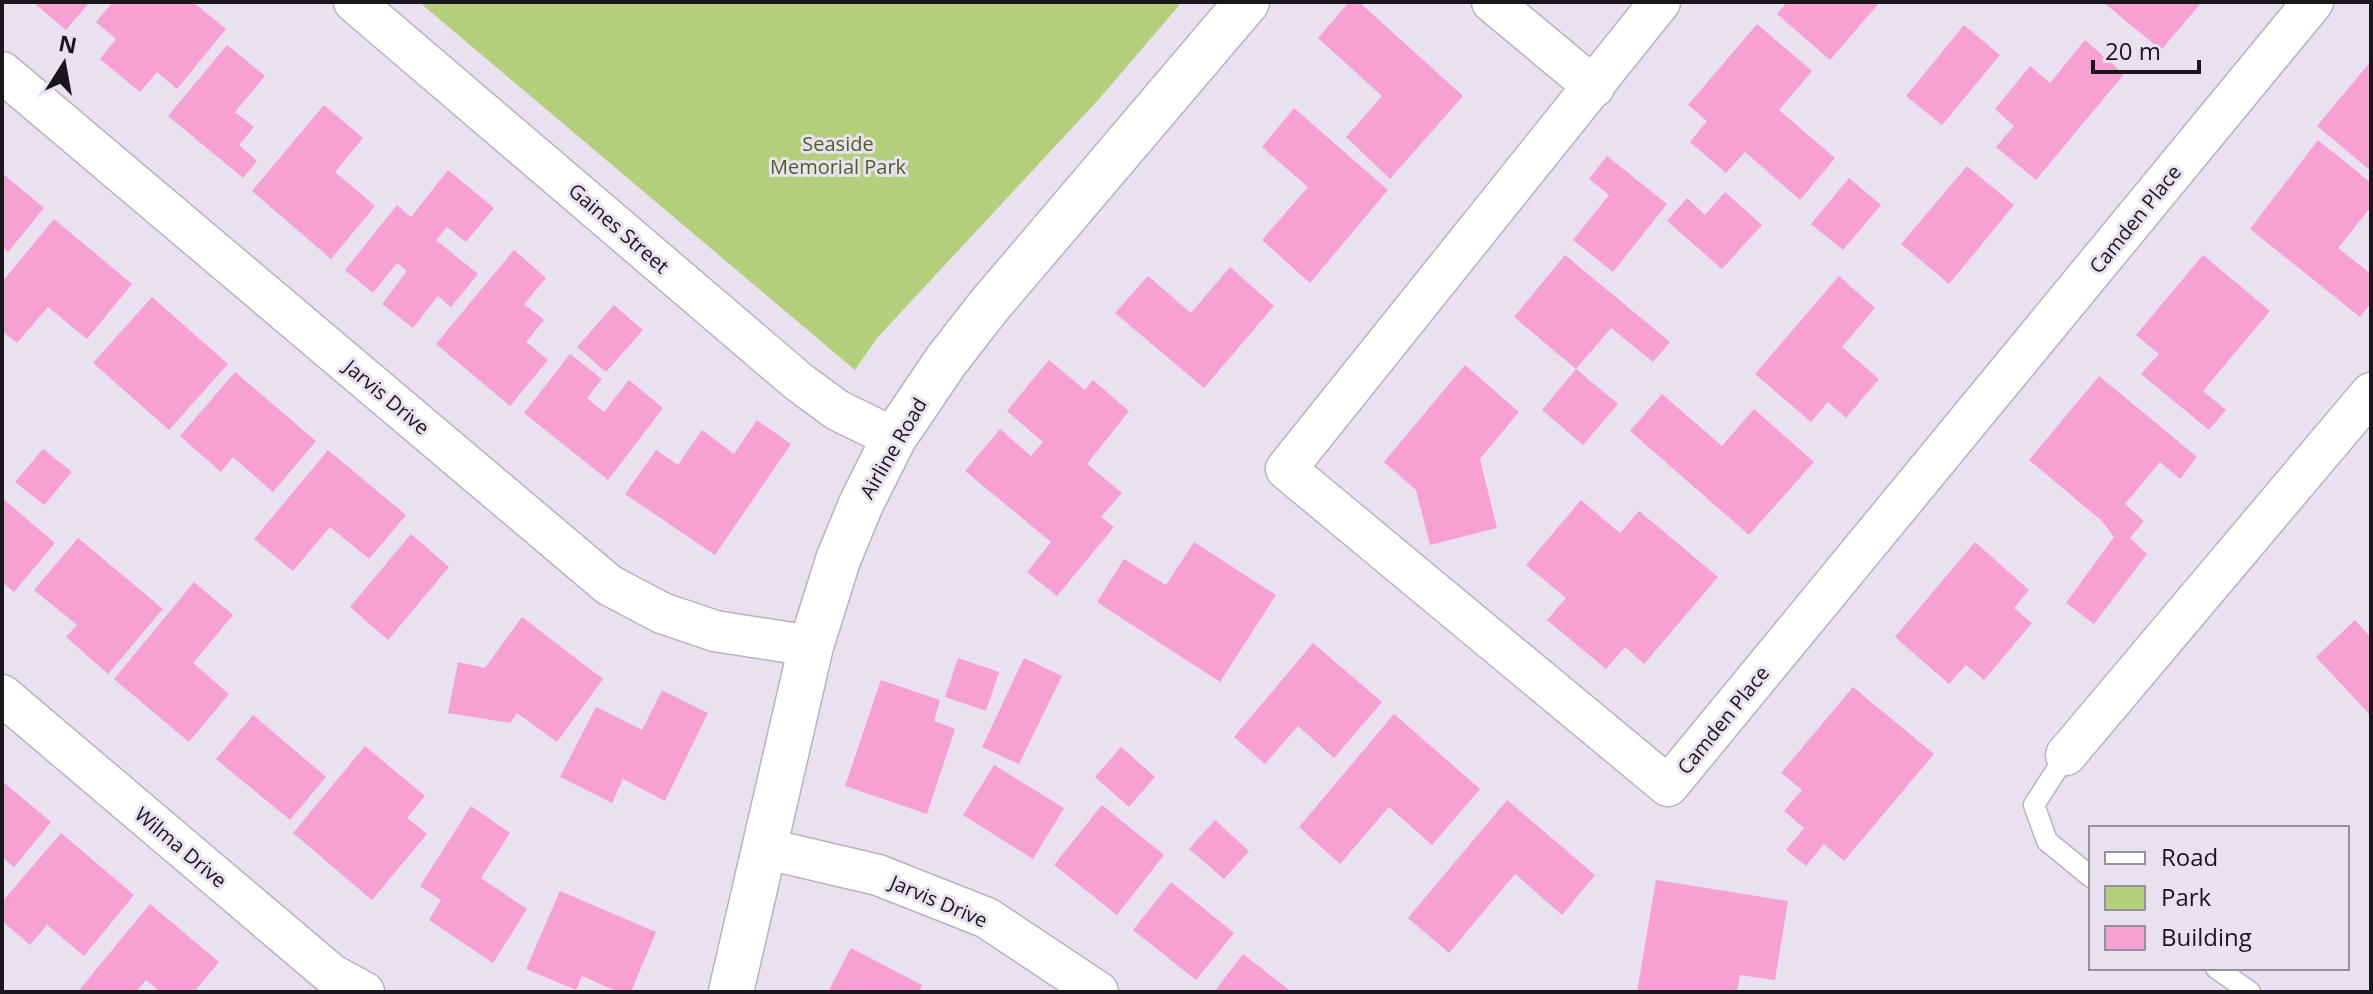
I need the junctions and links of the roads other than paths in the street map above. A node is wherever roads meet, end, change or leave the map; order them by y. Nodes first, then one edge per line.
1 (354, 2) edge
2 (1247, 2) edge
3 (1492, 2) edge
4 (1660, 2) edge
5 (2313, 2) edge
6 (2, 72) edge
7 (1594, 87) junction
8 (2371, 393) edge
9 (894, 438) junction
10 (811, 646) junction
11 (2, 695) edge
12 (2066, 755) joint
13 (763, 848) junction
14 (2089, 875) edge
15 (2219, 970) edge
16 (364, 992) edge
17 (731, 992) edge
18 (1098, 992) edge
19 (2250, 992) edge

1 - 9 street, Gaines Street
2 - 9 main road, Airline Road
3 - 7 street
4 - 7 street, Camden Place
5 - 7 street, Camden Place
6 - 10 street, Jarvis Drive
8 - 12 street
9 - 10 main road, Airline Road
10 - 13 main road, Airline Road
11 - 16 street, Wilma Drive
12 - 14 lane
13 - 17 main road, Airline Road
13 - 18 street, Jarvis Drive
15 - 19 lane

